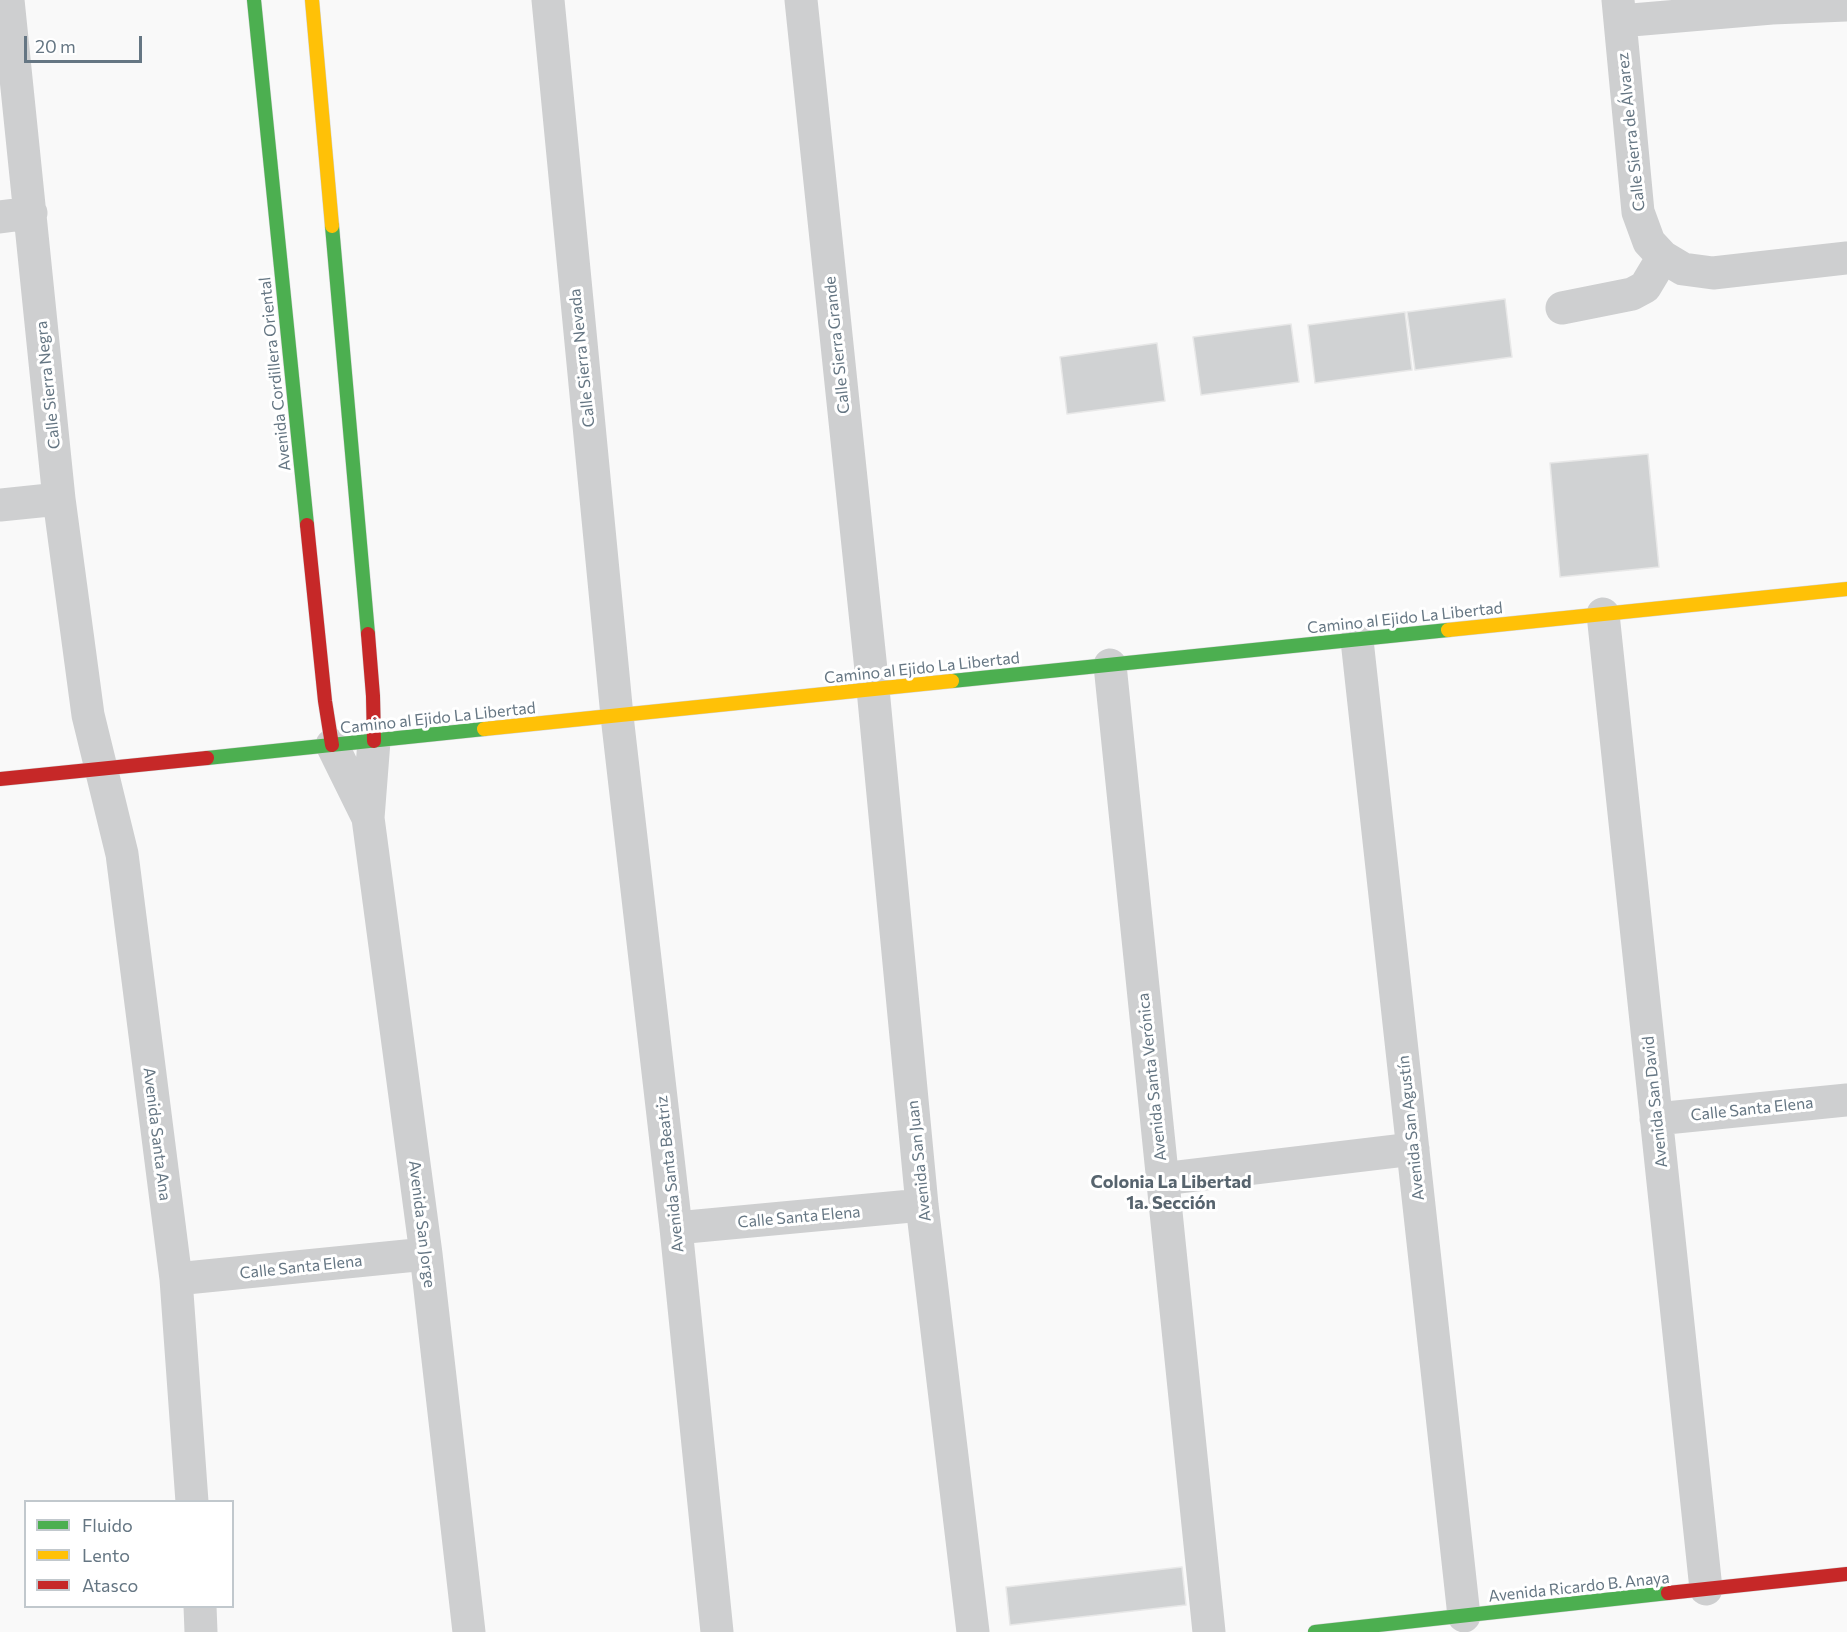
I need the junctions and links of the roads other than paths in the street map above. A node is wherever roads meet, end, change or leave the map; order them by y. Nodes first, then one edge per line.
1 (8, 0) edge
2 (254, 0) edge
3 (312, 0) edge
4 (548, 0) edge
5 (801, 0) edge
6 (1773, 4) edge
7 (1847, 5) edge
8 (1619, 11) edge
9 (16, 215) edge
10 (1664, 258) junction
11 (1847, 258) edge
12 (1562, 308) dead end
13 (59, 499) junction
14 (0, 505) edge
15 (1847, 589) edge
16 (1603, 614) junction
17 (1357, 640) junction
18 (1110, 665) junction
19 (873, 689) junction
20 (617, 716) junction
21 (374, 741) junction
22 (332, 745) junction
23 (102, 769) junction
24 (0, 779) edge
25 (368, 818) junction
26 (1847, 1100) edge
27 (1656, 1119) junction
28 (1413, 1149) junction
29 (1162, 1179) junction
30 (922, 1205) junction
31 (676, 1228) junction
32 (426, 1254) junction
33 (176, 1279) junction
34 (192, 1500) edge
35 (1847, 1574) edge
36 (1706, 1589) junction
37 (200, 1608) edge
38 (1464, 1616) junction
39 (201, 1632) edge
40 (469, 1632) edge
41 (717, 1632) edge
42 (973, 1632) edge
43 (1209, 1632) edge
44 (1315, 1632) edge

1 - 9 street, Calle Sierra Negra
2 - 22 street, Avenida Cordillera Oriental
3 - 21 street
4 - 20 street, Calle Sierra Nevada
5 - 19 street, Calle Sierra Grande
6 - 7 street
6 - 8 street
8 - 10 street, Calle Sierra de Álvarez
9 - 13 street, Calle Sierra Negra
10 - 11 street
10 - 12 street
13 - 14 street
13 - 23 street, Calle Sierra Negra
15 - 16 street, Camino al Ejido La Libertad
16 - 17 street, Camino al Ejido La Libertad
16 - 27 street, Avenida San David
17 - 18 street, Camino al Ejido La Libertad
17 - 28 street, Avenida San Agustín
18 - 19 street, Camino al Ejido La Libertad
18 - 29 street, Avenida Santa Verónica
19 - 20 street, Camino al Ejido La Libertad
19 - 30 street, Avenida San Juan
20 - 21 street, Camino al Ejido La Libertad
20 - 31 street, Avenida Santa Beatriz
21 - 22 street, Camino al Ejido La Libertad
21 - 25 street, Avenida San Jorge
22 - 23 street, Camino al Ejido La Libertad
22 - 25 street, Avenida San Jorge
23 - 24 street, Camino al Ejido La Libertad
23 - 33 street, Avenida Santa Ana
25 - 32 street, Avenida San Jorge
26 - 27 street, Calle Santa Elena
27 - 36 street, Avenida San David
28 - 29 street
28 - 38 street, Avenida San Agustín
29 - 43 street, Avenida Santa Verónica
30 - 31 street, Calle Santa Elena
30 - 42 street, Avenida San Juan
31 - 41 street, Avenida Santa Beatriz
32 - 33 street, Calle Santa Elena
32 - 40 street, Avenida San Jorge
33 - 34 street, Avenida Santa Ana
35 - 36 street, Avenida Ricardo B. Anaya
36 - 38 street, Avenida Ricardo B. Anaya
37 - 39 street
38 - 44 street, Avenida Ricardo B. Anaya

